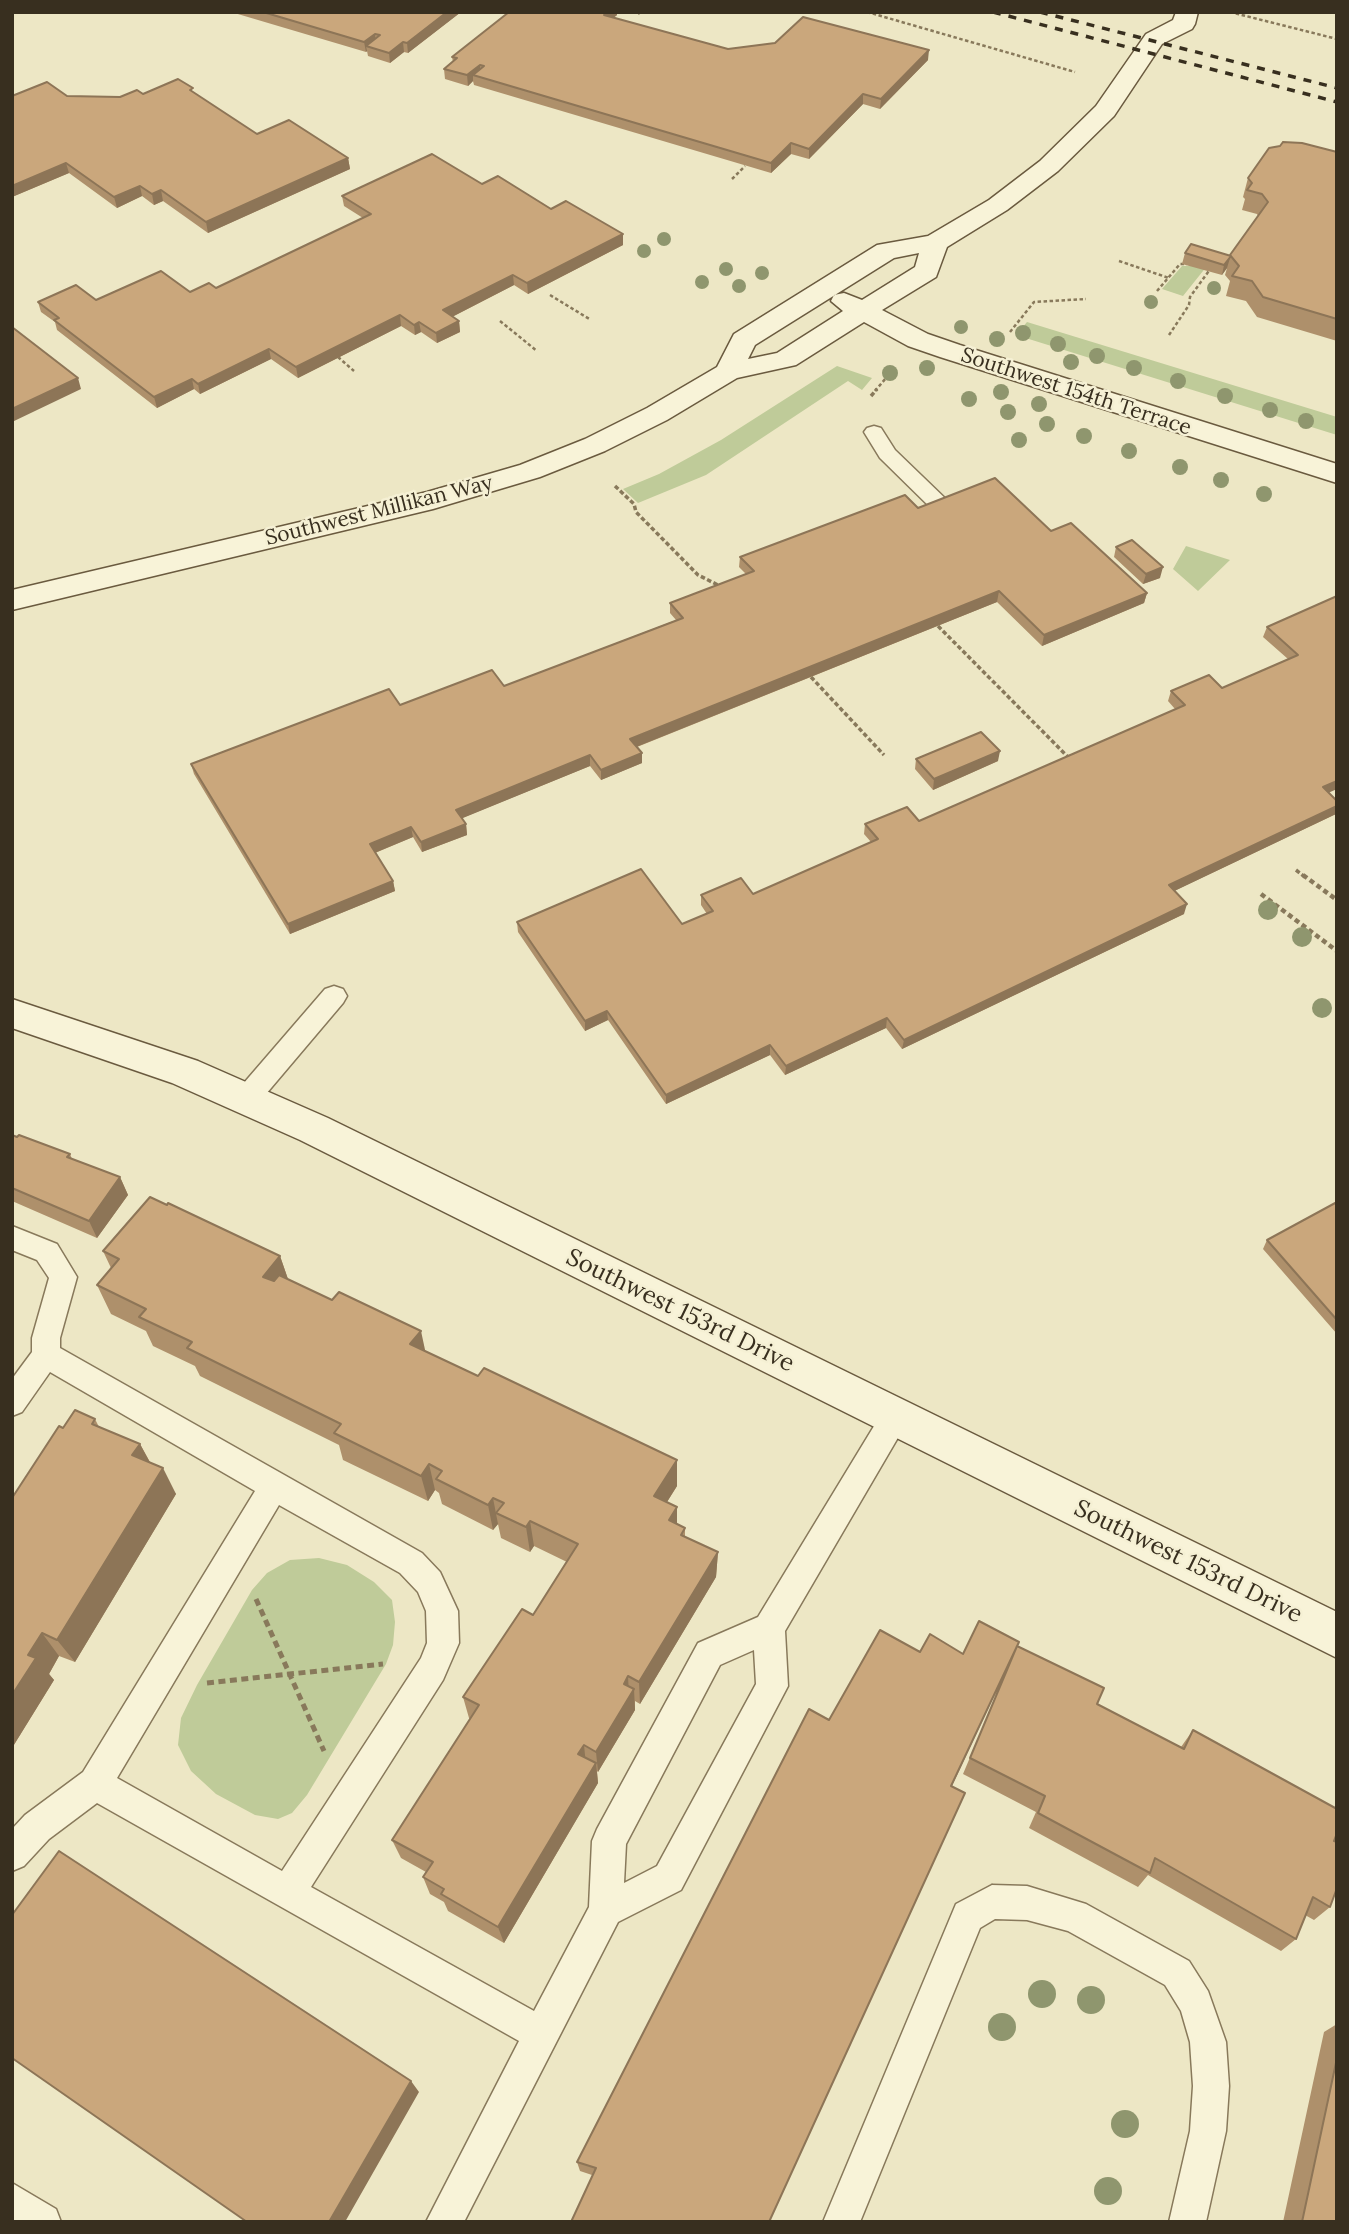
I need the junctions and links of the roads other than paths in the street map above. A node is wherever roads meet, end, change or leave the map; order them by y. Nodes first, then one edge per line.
1 (1187, 12) edge
2 (1139, 18) dead end
3 (1154, 39) junction
4 (935, 243) junction
5 (823, 289) junction
6 (863, 312) junction
7 (728, 372) junction
8 (874, 432) dead end
9 (1337, 474) edge
10 (943, 508) edge
11 (12, 600) edge
12 (334, 996) dead end
13 (12, 1013) edge
14 (246, 1099) junction
15 (12, 1238) edge
16 (46, 1354) junction
17 (12, 1403) edge
18 (895, 1417) junction
19 (274, 1486) junction
20 (769, 1628) junction
21 (1337, 1636) edge
22 (95, 1784) junction
23 (12, 1854) edge
24 (288, 1893) junction
25 (606, 1910) junction
26 (542, 2035) junction
27 (12, 2201) edge
28 (43, 2222) edge
29 (444, 2222) edge
30 (841, 2222) edge
31 (1186, 2222) edge

1 - 3 street
2 - 3 street
3 - 4 street
4 - 5 street
4 - 6 street, Southwest Millikan Way
5 - 6 street, Southwest 154th Terrace
5 - 7 street
6 - 7 street, Southwest Millikan Way
6 - 9 street, Southwest 154th Terrace
7 - 11 street, Southwest Millikan Way
8 - 10 lane
12 - 14 lane
13 - 14 street, Southwest 153rd Drive
14 - 18 street, Southwest 153rd Drive
15 - 16 lane
16 - 17 lane
16 - 19 lane
18 - 20 lane
18 - 21 street, Southwest 153rd Drive
19 - 22 lane
19 - 24 lane
20 - 25 lane
20 - 25 lane
22 - 23 lane
22 - 24 lane
24 - 26 lane
25 - 26 lane
26 - 29 lane
27 - 28 lane
30 - 31 lane

